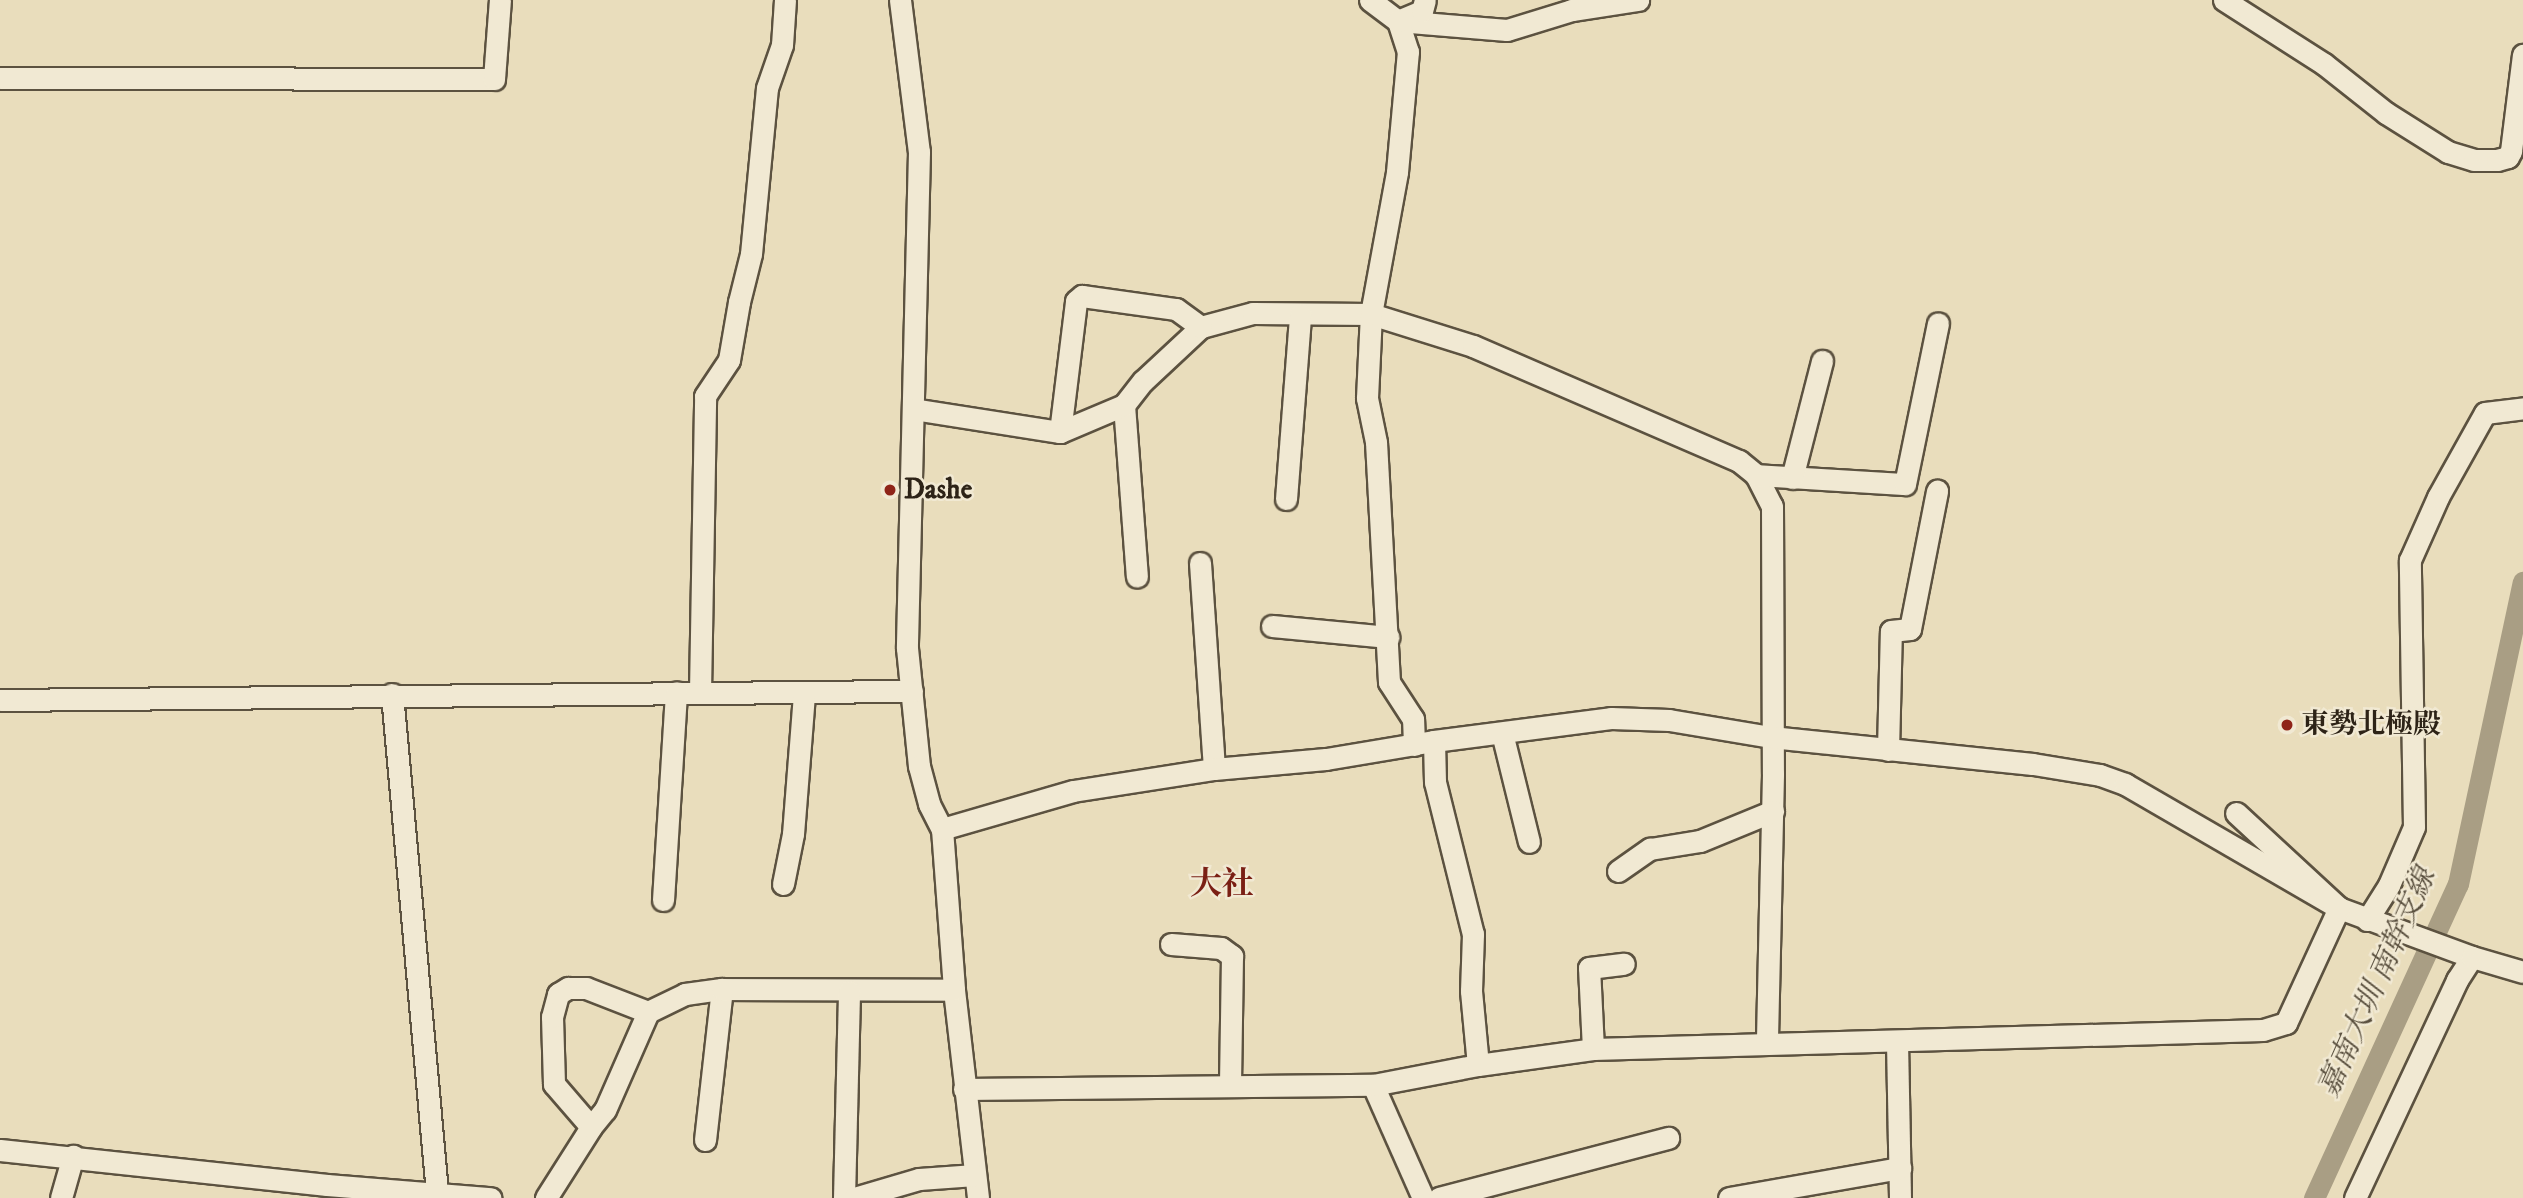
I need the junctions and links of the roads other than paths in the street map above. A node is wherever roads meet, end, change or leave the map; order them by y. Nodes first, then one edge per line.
1 (785, 0) edge
2 (901, 0) edge
3 (1370, 0) edge
4 (1425, 0) edge
5 (1638, 0) edge
6 (2224, 0) edge
7 (502, 1) edge
8 (1398, 21) junction
9 (2523, 55) edge
10 (0, 78) edge
11 (1371, 314) junction
12 (1300, 315) junction
13 (1938, 323) dead end
14 (1201, 327) junction
15 (1822, 361) dead end
16 (1124, 405) junction
17 (2523, 408) edge
18 (913, 409) junction
19 (1059, 432) junction
20 (1756, 475) junction
21 (1792, 478) junction
22 (1937, 491) dead end
23 (1286, 499) dead end
24 (1200, 563) dead end
25 (1137, 577) dead end
26 (1272, 626) dead end
27 (1388, 637) junction
28 (912, 691) junction
29 (676, 692) junction
30 (700, 692) junction
31 (804, 693) junction
32 (392, 694) junction
33 (0, 700) edge
34 (1502, 733) junction
35 (1771, 737) junction
36 (1424, 743) junction
37 (1888, 750) junction
38 (1214, 769) junction
39 (1773, 811) junction
40 (2235, 813) dead end
41 (942, 830) junction
42 (1530, 842) dead end
43 (1618, 871) dead end
44 (783, 884) dead end
45 (663, 900) dead end
46 (2339, 908) junction
47 (2367, 920) junction
48 (1171, 944) dead end
49 (2472, 957) junction
50 (1624, 964) dead end
51 (2523, 972) edge
52 (722, 989) junction
53 (954, 990) junction
54 (849, 991) junction
55 (648, 1012) junction
56 (1897, 1041) junction
57 (1768, 1042) junction
58 (1593, 1049) junction
59 (1478, 1065) junction
60 (1373, 1085) junction
61 (1230, 1086) junction
62 (964, 1089) junction
63 (591, 1127) junction
64 (1668, 1138) dead end
65 (705, 1140) dead end
66 (0, 1150) edge
67 (73, 1156) junction
68 (1900, 1168) junction
69 (975, 1175) junction
70 (327, 1191) edge
71 (437, 1192) junction
72 (61, 1198) edge
73 (490, 1198) edge
74 (545, 1198) edge
75 (844, 1198) edge
76 (854, 1198) edge
77 (978, 1198) edge
78 (1423, 1198) edge
79 (1439, 1198) edge
80 (1729, 1198) edge
81 (1900, 1198) edge
82 (2355, 1198) edge

1 - 30 street
2 - 18 street
3 - 8 street
4 - 8 street
5 - 8 street
6 - 9 street
7 - 10 street
8 - 11 street
11 - 12 street
11 - 20 street
11 - 27 street
12 - 14 street
12 - 23 street
13 - 21 street
14 - 16 street
14 - 19 street
15 - 21 street
16 - 19 street
16 - 25 street
17 - 47 street
18 - 19 street
18 - 28 street
20 - 21 street
20 - 35 street
22 - 37 street
24 - 38 street
26 - 27 street
27 - 36 street
28 - 31 street
28 - 41 street
29 - 30 street
29 - 32 street
29 - 45 street
30 - 31 street
31 - 44 street
32 - 33 street
32 - 71 street
34 - 35 street
34 - 36 street
34 - 42 street
35 - 37 street
35 - 39 street
36 - 38 street
36 - 59 street
37 - 46 street
38 - 41 street
39 - 43 street
39 - 57 street
40 - 46 street
41 - 53 street
46 - 47 street
46 - 56 street
47 - 49 street
48 - 61 street
49 - 51 street
49 - 82 street
50 - 58 street
52 - 54 street
52 - 55 street
52 - 65 street
53 - 54 street
53 - 62 street
54 - 75 street
55 - 63 street
55 - 63 street
56 - 57 street
56 - 68 street
57 - 58 street
58 - 59 street
59 - 60 street
60 - 61 street
60 - 78 street
61 - 62 street
62 - 69 street
63 - 74 street
64 - 79 street
66 - 67 street
67 - 70 street
67 - 72 street
68 - 80 street
68 - 81 street
69 - 76 street
69 - 77 street
70 - 71 street
71 - 73 street

